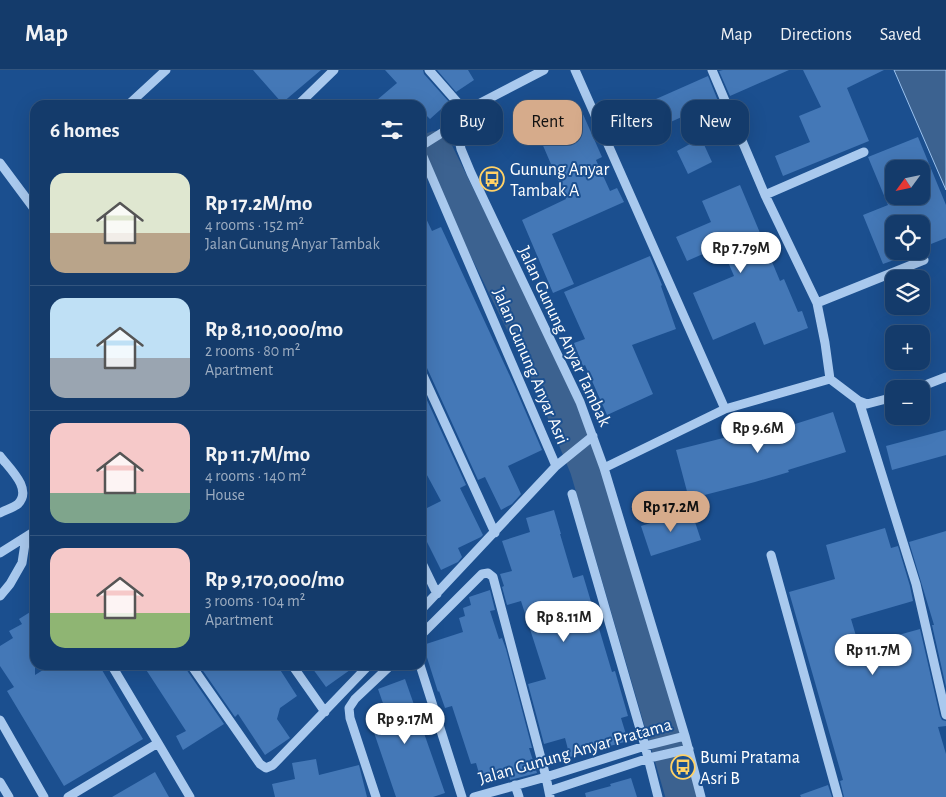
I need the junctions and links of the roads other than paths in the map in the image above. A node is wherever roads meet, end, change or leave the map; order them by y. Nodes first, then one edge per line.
1 (166, 70) edge
2 (334, 70) edge
3 (429, 70) edge
4 (544, 70) edge
5 (576, 70) edge
6 (712, 70) edge
7 (133, 100) edge
8 (303, 100) edge
9 (455, 100) edge
10 (486, 100) edge
11 (441, 133) edge
12 (426, 143) edge
13 (460, 145) edge
14 (864, 152) dead end
15 (0, 163) edge
16 (426, 163) edge
17 (765, 195) junction
18 (30, 197) edge
19 (27, 200) junction
20 (30, 204) edge
21 (924, 260) dead end
22 (817, 303) junction
23 (946, 377) edge
24 (830, 379) junction
25 (426, 382) edge
26 (930, 383) edge
27 (885, 399) edge
28 (859, 400) junction
29 (725, 409) junction
30 (593, 436) junction
31 (0, 456) edge
32 (559, 464) junction
33 (604, 468) junction
34 (572, 494) dead end
35 (0, 513) edge
36 (30, 533) edge
37 (495, 533) junction
38 (26, 536) junction
39 (0, 553) edge
40 (771, 555) dead end
41 (426, 571) edge
42 (437, 594) junction
43 (0, 596) edge
44 (426, 605) edge
45 (426, 630) edge
46 (114, 670) edge
47 (194, 670) edge
48 (295, 670) edge
49 (364, 670) edge
50 (386, 670) edge
51 (422, 670) edge
52 (324, 712) junction
53 (946, 715) edge
54 (0, 720) edge
55 (685, 736) junction
56 (158, 743) junction
57 (645, 746) junction
58 (689, 749) junction
59 (648, 758) junction
60 (546, 777) junction
61 (0, 782) edge
62 (514, 785) junction
63 (550, 794) edge
64 (9, 797) edge
65 (44, 797) edge
66 (68, 797) edge
67 (190, 797) edge
68 (376, 797) edge
69 (462, 797) edge
70 (474, 797) edge
71 (519, 797) edge
72 (658, 797) edge
73 (701, 797) edge
74 (838, 797) edge

1 - 7 street
2 - 8 street
3 - 9 street
4 - 10 street
5 - 29 street
6 - 17 street
11 - 12 street
13 - 30 street, Jalan Gunung Anyar Tambak
14 - 17 street
15 - 19 street
16 - 32 street, Jalan Gunung Anyar Asri
17 - 22 street
18 - 19 street
19 - 20 street
21 - 22 street
22 - 24 street
23 - 26 street
24 - 28 street
24 - 29 street
25 - 37 street
27 - 28 street
28 - 53 street
29 - 33 street
30 - 32 street, Jalan Gunung Anyar Asri
30 - 33 street, Jalan Gunung Anyar Tambak
31 - 35 street
32 - 37 street, Jalan Gunung Anyar Asri
33 - 55 street, Jalan Gunung Anyar Tambak
34 - 57 street
36 - 38 street
37 - 42 street, Jalan Gunung Anyar Asri
38 - 39 street
38 - 43 street
40 - 74 street
41 - 42 street
42 - 44 street, Jalan Gunung Anyar Asri
45 - 60 street
46 - 56 street
47 - 52 street
48 - 52 street
49 - 52 street
50 - 68 street
51 - 69 street
54 - 65 street
55 - 57 street, Jalan Gunung Anyar Pratama
55 - 58 street, Jalan Gunung Anyar Tambak
56 - 66 street
56 - 67 street
57 - 59 street
57 - 60 street, Jalan Gunung Anyar Pratama
58 - 59 street, Jalan Gunung Anyar Pratama
58 - 73 street, Jalan Gunung Anyar Tambak
59 - 63 street, Jalan Gunung Anyar Pratama
59 - 72 street
60 - 62 street, Jalan Gunung Anyar Pratama
60 - 63 street
61 - 64 street
62 - 70 street, Jalan Gunung Anyar Pratama
62 - 71 street

